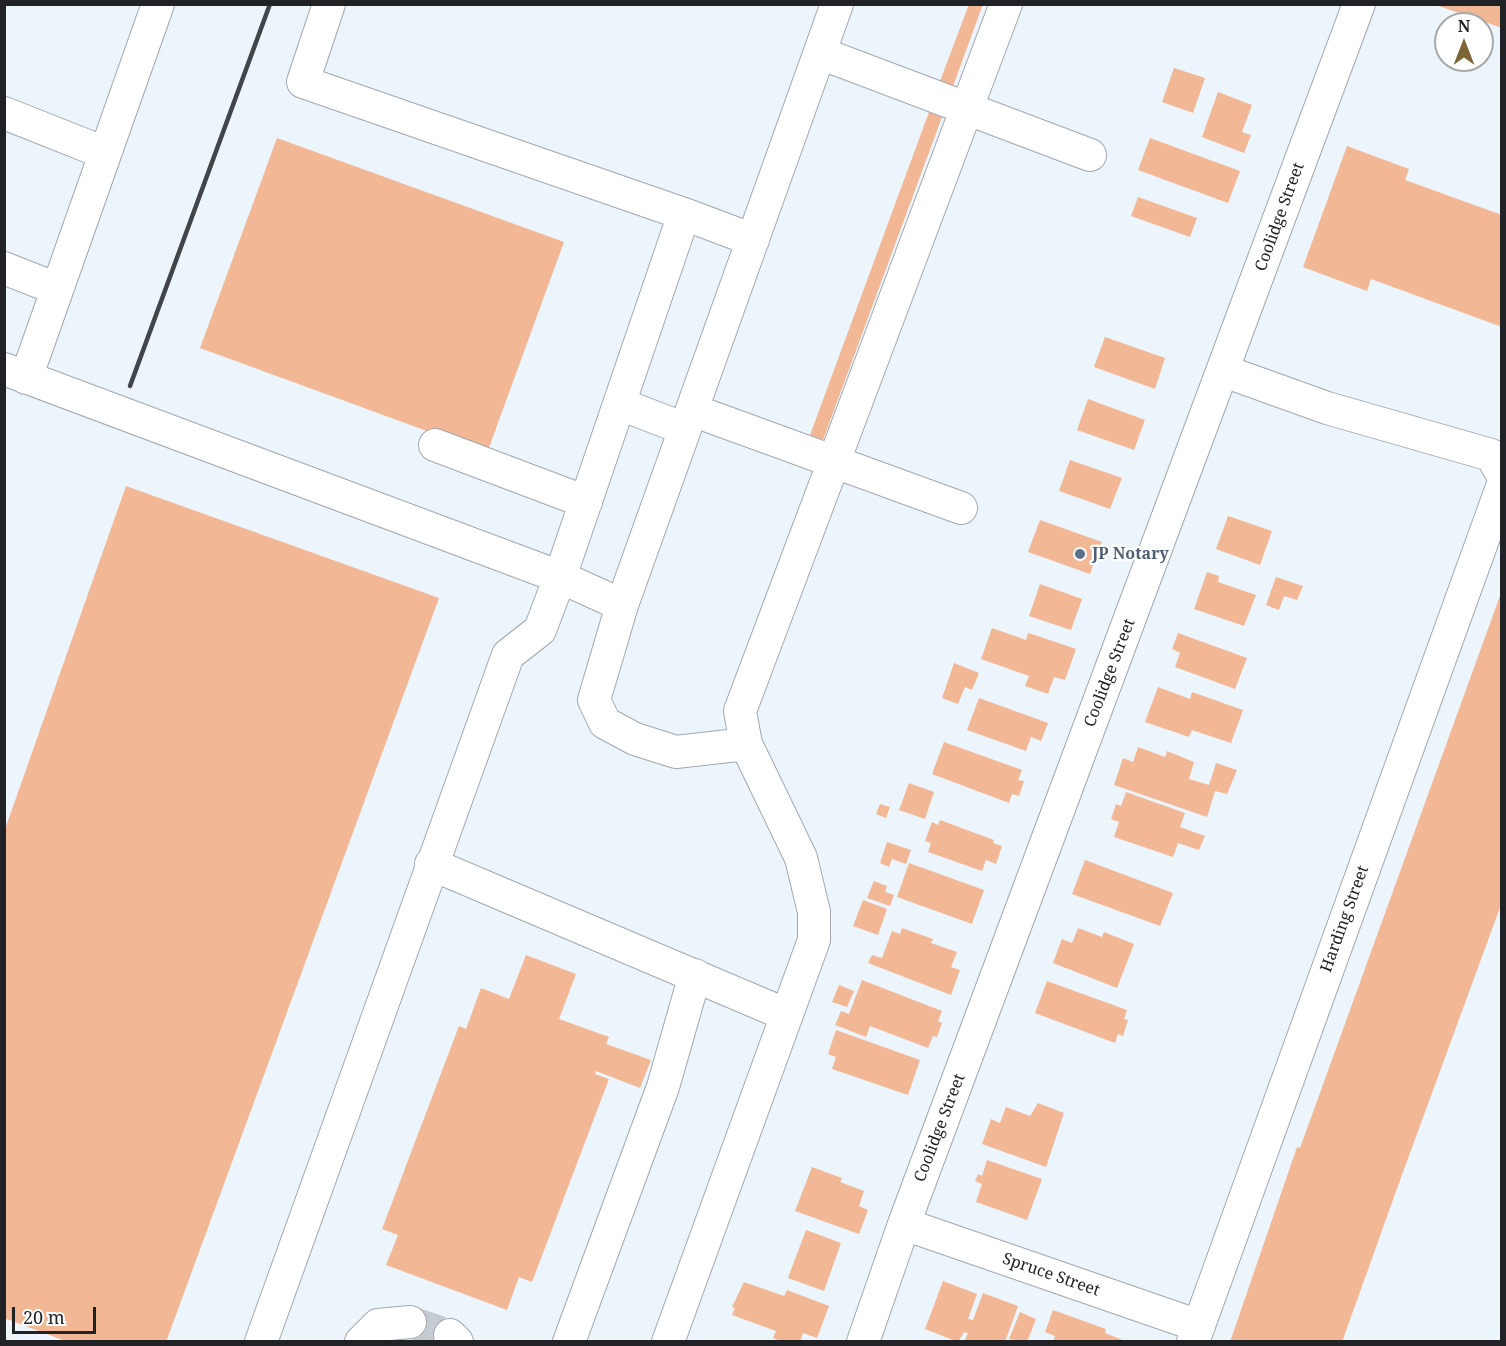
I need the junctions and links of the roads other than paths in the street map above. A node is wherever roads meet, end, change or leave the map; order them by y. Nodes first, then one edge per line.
1 (158, 4) edge
2 (329, 4) edge
3 (837, 4) edge
4 (1005, 4) edge
5 (1359, 4) edge
6 (820, 53) junction
7 (966, 110) junction
8 (4, 113) edge
9 (105, 153) junction
10 (1090, 155) dead end
11 (684, 214) junction
12 (753, 240) junction
13 (4, 268) edge
14 (57, 289) junction
15 (1224, 371) junction
16 (15, 374) edge
17 (620, 405) junction
18 (689, 420) junction
19 (435, 445) dead end
20 (834, 461) junction
21 (1501, 486) edge
22 (586, 502) junction
23 (961, 508) dead end
24 (560, 577) junction
25 (622, 605) junction
26 (746, 744) junction
27 (431, 864) junction
28 (695, 975) junction
29 (787, 1015) junction
30 (904, 1224) junction
31 (410, 1322) tunnel mouth
32 (1196, 1334) edge
33 (261, 1341) edge
34 (361, 1341) edge
35 (569, 1341) edge
36 (668, 1341) edge
37 (863, 1341) edge

1 - 9 street
2 - 11 street
3 - 6 street
4 - 7 street
5 - 15 street, Coolidge Street
6 - 7 street
6 - 12 street
7 - 10 street
7 - 20 street
8 - 9 street
9 - 14 street
11 - 12 street
11 - 17 street
12 - 18 street
13 - 14 street
14 - 16 street
15 - 21 street
15 - 30 street, Coolidge Street
16 - 24 street
17 - 18 street
17 - 22 street
18 - 20 street
18 - 25 street
19 - 22 street
20 - 23 street
20 - 26 street
21 - 32 street, Harding Street
22 - 24 street
24 - 25 street
24 - 27 street
25 - 26 street
26 - 29 street
27 - 28 street
27 - 33 street
28 - 29 street
28 - 35 street
29 - 36 street
30 - 32 street, Spruce Street
30 - 37 street, Coolidge Street
31 - 34 street

